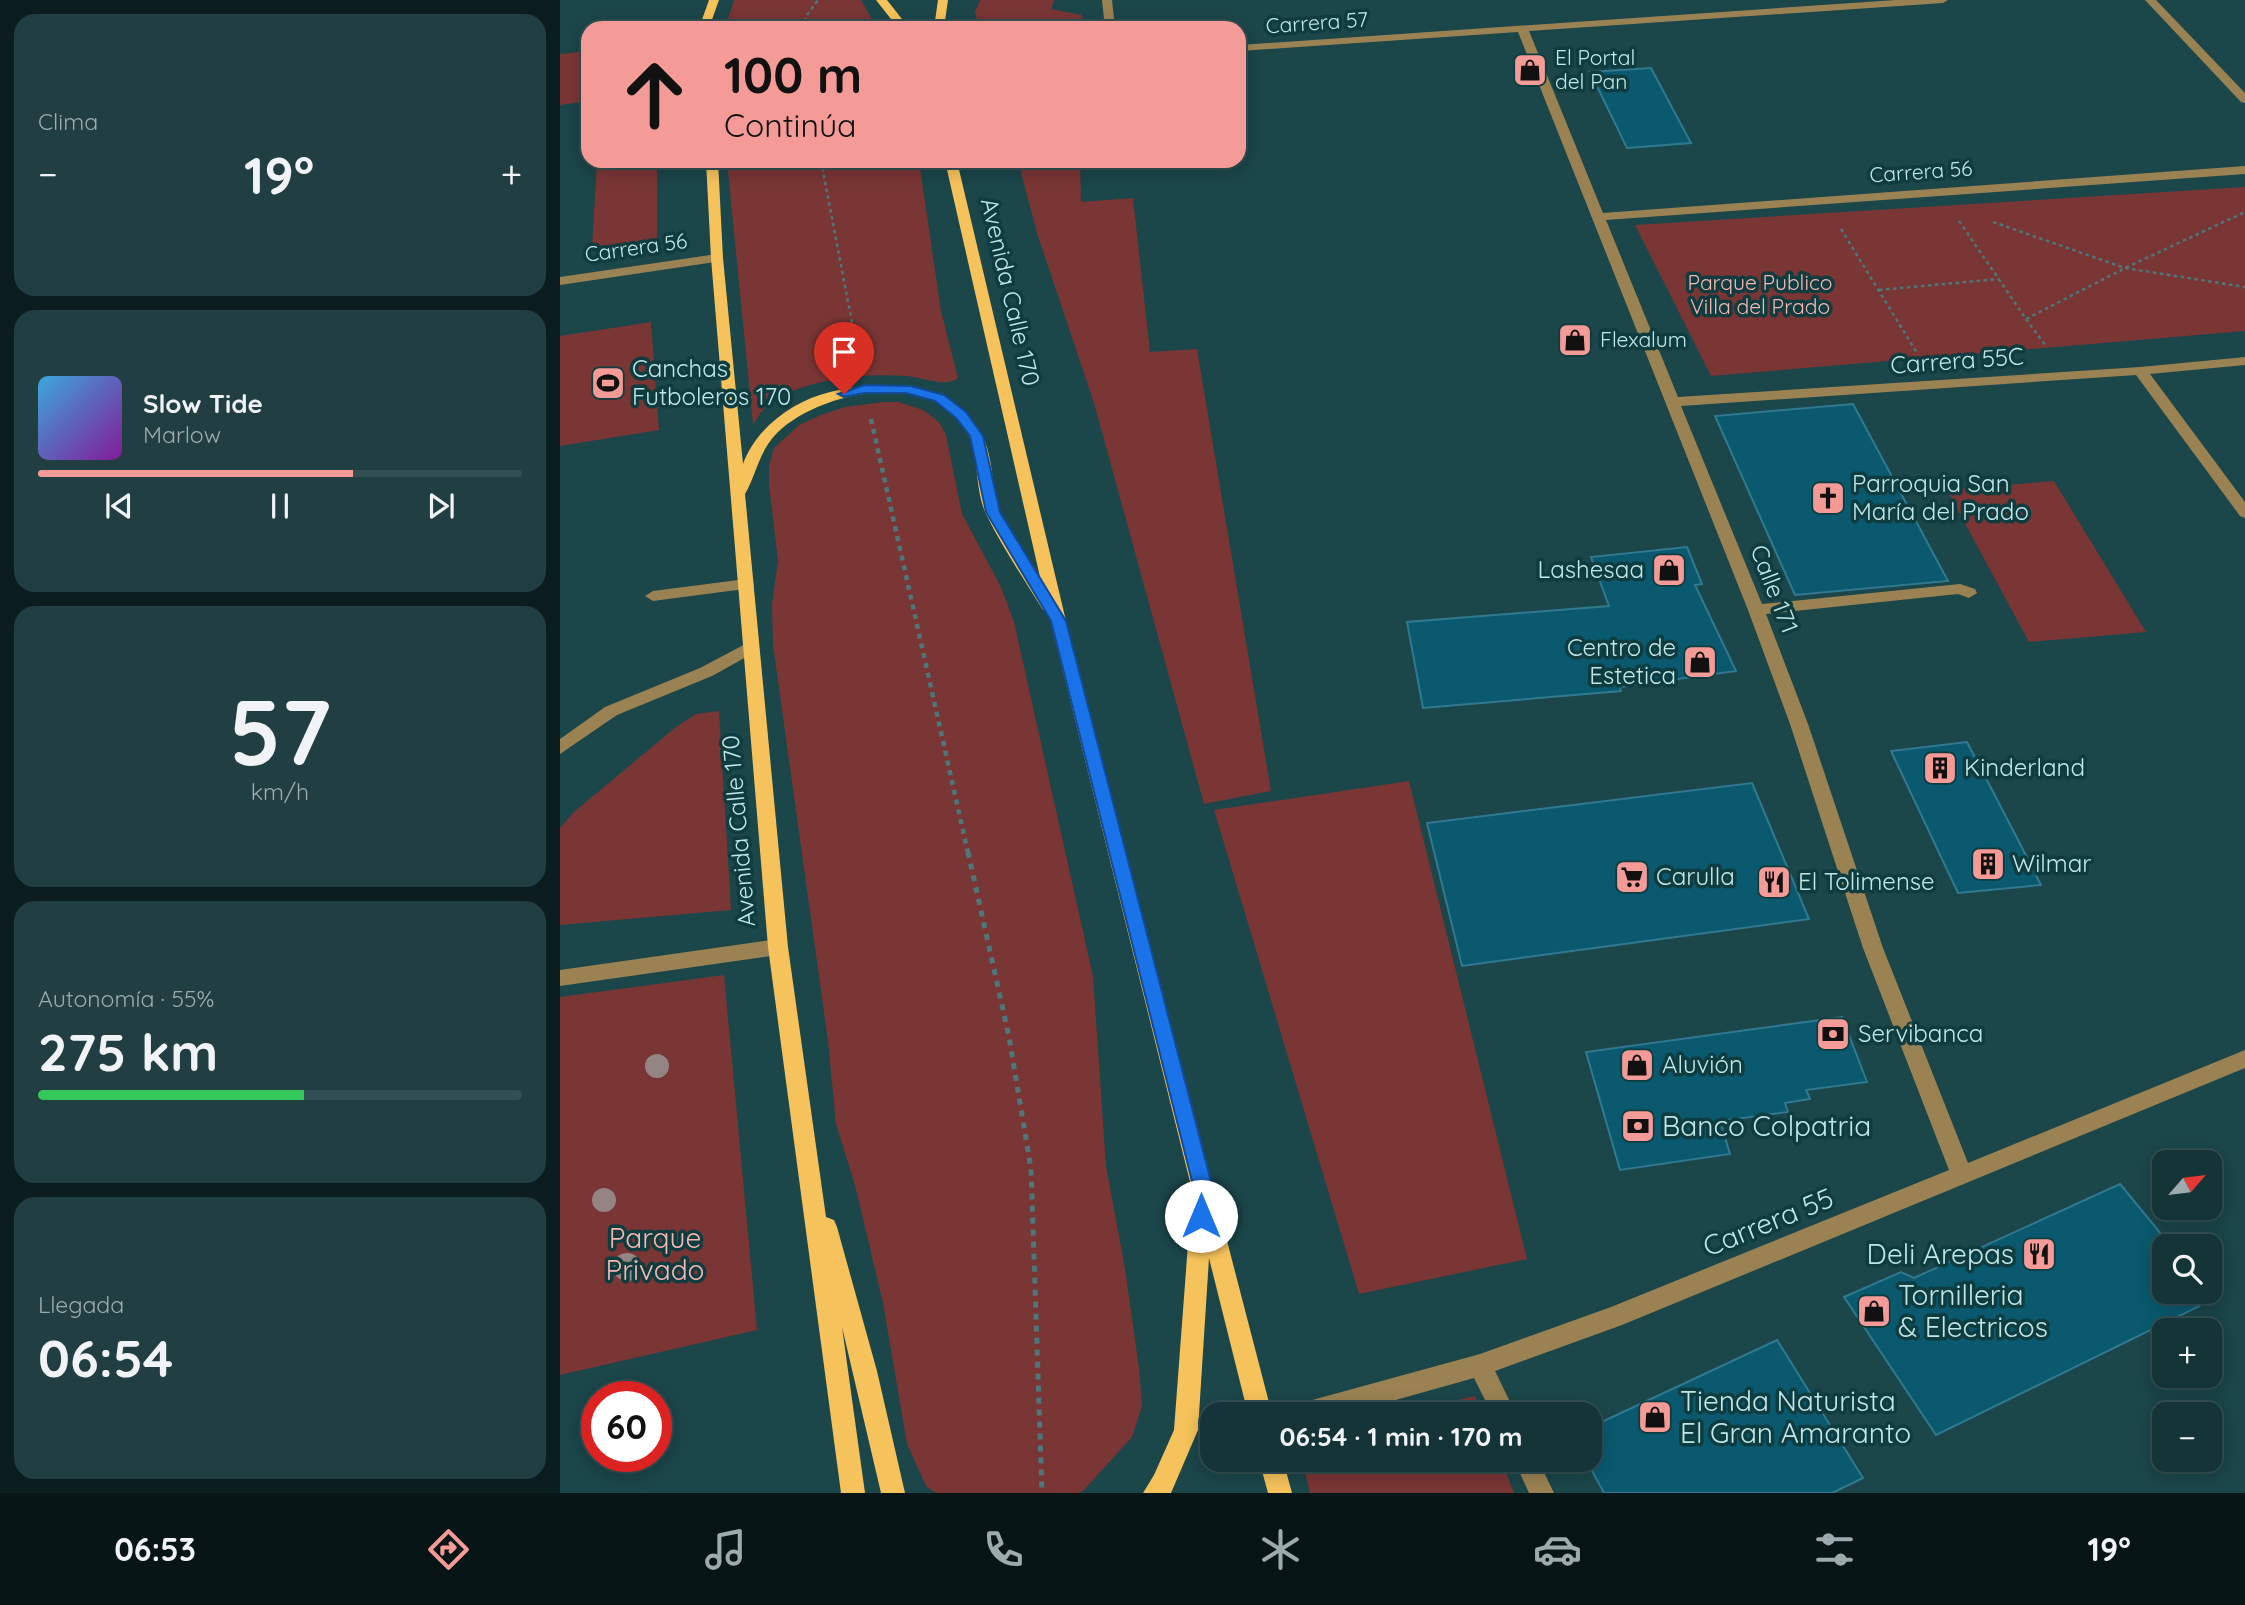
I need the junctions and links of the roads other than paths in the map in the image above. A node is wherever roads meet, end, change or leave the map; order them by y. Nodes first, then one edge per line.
1 (700, 0) edge
2 (714, 0) edge
3 (881, 0) edge
4 (943, 0) edge
5 (1107, 0) edge
6 (1943, 0) edge
7 (2150, 0) edge
8 (703, 21) edge
9 (706, 21) edge
10 (898, 21) edge
11 (940, 21) edge
12 (1110, 21) edge
13 (1522, 28) junction
14 (1246, 48) edge
15 (2245, 100) edge
16 (712, 168) edge
17 (953, 168) edge
18 (2245, 170) edge
19 (1599, 217) junction
20 (717, 258) junction
21 (560, 281) edge
22 (2245, 361) edge
23 (2140, 371) junction
24 (1671, 402) junction
25 (738, 496) junction
26 (2245, 513) edge
27 (746, 584) junction
28 (1969, 593) dead end
29 (653, 596) dead end
30 (1756, 610) junction
31 (1058, 621) junction
32 (751, 647) junction
33 (560, 748) edge
34 (778, 947) junction
35 (560, 978) edge
36 (2245, 1059) edge
37 (807, 1153) junction
38 (1962, 1175) junction
39 (1203, 1189) junction
40 (1480, 1365) junction
41 (1257, 1402) edge
42 (1348, 1402) edge
43 (1498, 1402) edge
44 (1274, 1472) edge
45 (1531, 1472) edge
46 (853, 1493) edge
47 (893, 1493) edge
48 (1155, 1493) edge
49 (1280, 1493) edge
50 (1542, 1493) edge

1 - 8 main road
2 - 9 main road
3 - 10 main road
4 - 11 main road
5 - 12 street
6 - 13 street, Carrera 57
7 - 15 street
13 - 14 street, Carrera 57
13 - 19 street, Calle 171
16 - 20 main road, Avenida Calle 170
17 - 31 main road, Avenida Calle 170
18 - 19 street, Carrera 56
19 - 24 street, Calle 171
20 - 21 street, Carrera 56
20 - 25 main road, Avenida Calle 170
22 - 23 street, Carrera 55C
23 - 24 street, Carrera 55C
23 - 26 street
24 - 30 street, Calle 171
25 - 27 main road, Avenida Calle 170
25 - 31 main road
27 - 29 street
27 - 32 main road, Avenida Calle 170
28 - 30 street
30 - 38 street, Calle 171
31 - 39 main road, Avenida Calle 170
32 - 33 street
32 - 34 main road, Avenida Calle 170
34 - 35 street
34 - 37 main road, Avenida Calle 170
36 - 38 street, Carrera 55
37 - 46 main road, Avenida Calle 170
37 - 47 main road
38 - 40 street, Carrera 55
39 - 41 main road, Avenida Calle 170
39 - 48 main road
40 - 42 street, Carrera 55
40 - 43 street
44 - 49 main road
45 - 50 street

